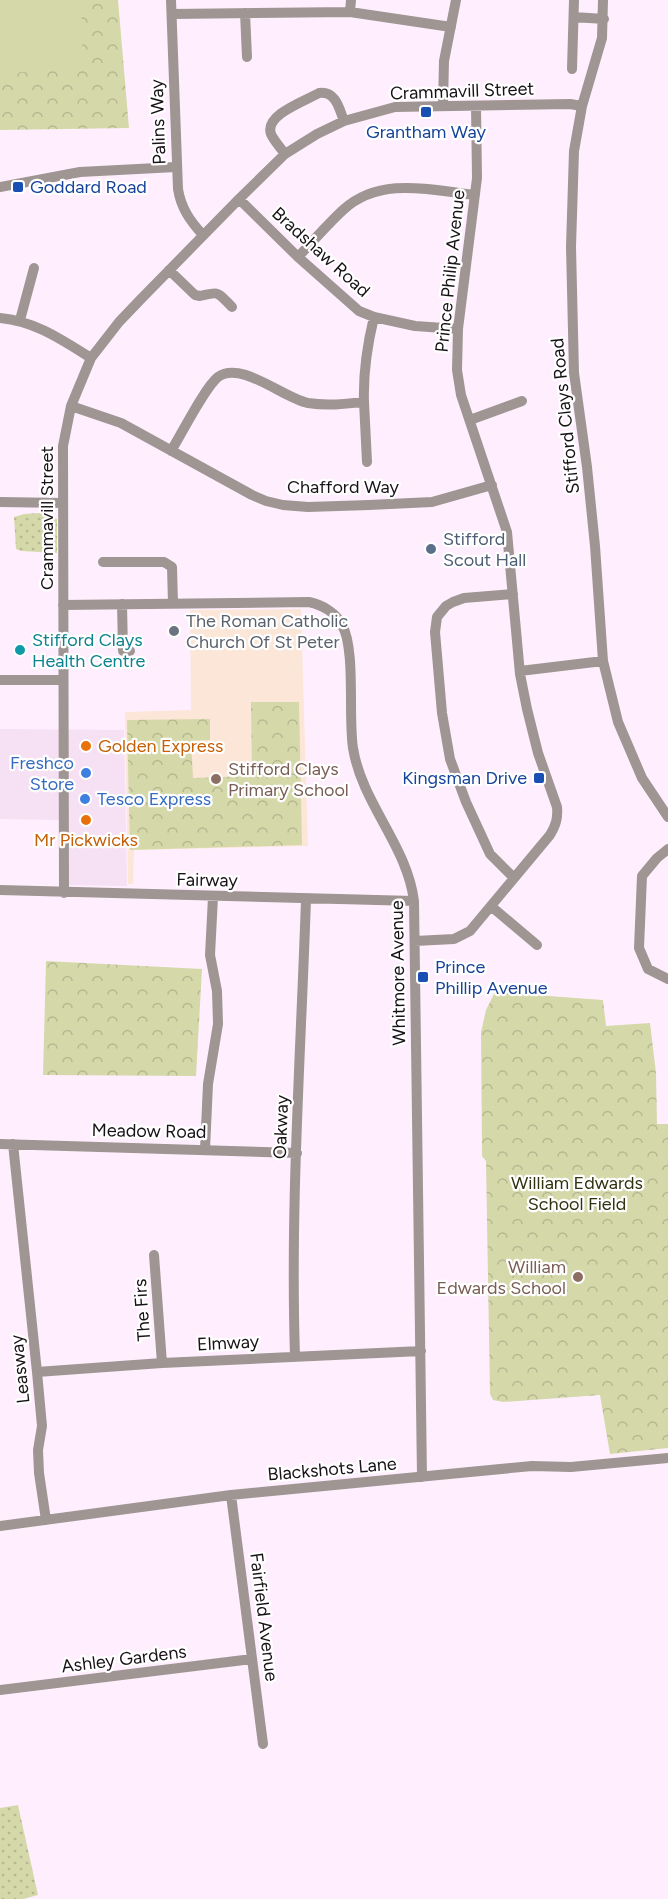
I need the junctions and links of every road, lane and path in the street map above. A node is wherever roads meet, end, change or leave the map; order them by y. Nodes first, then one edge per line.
1 (171, 0) edge
2 (261, 0) edge
3 (351, 0) edge
4 (456, 0) edge
5 (574, 0) edge
6 (603, 0) edge
7 (350, 12) junction
8 (262, 13) junction
9 (172, 14) junction
10 (245, 14) junction
11 (574, 17) junction
12 (604, 19) junction
13 (451, 27) junction
14 (246, 57) dead end
15 (572, 69) dead end
16 (443, 105) junction
17 (476, 106) junction
18 (582, 106) junction
19 (344, 121) junction
20 (285, 154) junction
21 (176, 167) junction
22 (0, 187) edge
23 (475, 195) junction
24 (239, 199) junction
25 (203, 235) junction
26 (298, 257) junction
27 (34, 268) dead end
28 (169, 270) junction
29 (232, 307) dead end
30 (374, 317) junction
31 (0, 318) edge
32 (20, 321) junction
33 (458, 329) junction
34 (92, 358) junction
35 (522, 401) dead end
36 (364, 402) junction
37 (71, 406) junction
38 (470, 420) junction
39 (171, 451) junction
40 (368, 462) dead end
41 (492, 485) junction
42 (0, 502) edge
43 (63, 503) junction
44 (103, 562) dead end
45 (513, 594) junction
46 (173, 603) junction
47 (122, 604) junction
48 (63, 605) junction
49 (130, 651) dead end
50 (603, 662) junction
51 (520, 671) junction
52 (0, 680) edge
53 (63, 680) junction
54 (668, 817) edge
55 (668, 849) edge
56 (514, 878) junction
57 (0, 890) edge
58 (64, 893) junction
59 (213, 897) junction
60 (306, 899) junction
61 (414, 901) junction
62 (492, 907) junction
63 (415, 941) junction
64 (537, 945) dead end
65 (668, 980) edge
66 (0, 1143) edge
67 (13, 1144) junction
68 (205, 1149) junction
69 (297, 1153) junction
70 (154, 1255) dead end
71 (421, 1351) junction
72 (295, 1356) junction
73 (162, 1363) junction
74 (37, 1372) junction
75 (668, 1458) edge
76 (423, 1477) junction
77 (231, 1495) junction
78 (46, 1520) junction
79 (0, 1526) edge
80 (252, 1659) junction
81 (0, 1690) edge
82 (263, 1744) dead end

1 - 9 street, Palins Way
2 - 8 street
3 - 7 street
4 - 13 street
5 - 11 street
6 - 12 street, Stifford Clays Road
7 - 8 street
7 - 13 street
8 - 10 street
9 - 10 street
9 - 21 street, Palins Way
10 - 14 street
11 - 12 street
11 - 15 street
12 - 18 street, Stifford Clays Road
13 - 16 street
16 - 17 street, Crammavill Street
16 - 19 street, Crammavill Street
17 - 18 street, Crammavill Street
17 - 23 street, Prince Philip Avenue
18 - 50 street, Stifford Clays Road
19 - 20 street, Crammavill Street
19 - 20 street
20 - 24 street, Crammavill Street
21 - 22 street
21 - 25 street, Palins Way
23 - 26 street
23 - 33 street, Prince Philip Avenue
24 - 25 street, Crammavill Street
24 - 26 street, Bradshaw Road
25 - 28 street, Crammavill Street
26 - 30 street, Bradshaw Road
27 - 32 street
28 - 29 street
28 - 34 street, Crammavill Street
30 - 33 street, Bradshaw Road
30 - 36 street
31 - 32 street
32 - 34 street
33 - 38 street, Prince Philip Avenue
34 - 37 street, Crammavill Street
35 - 38 street
36 - 39 street
36 - 40 street
37 - 39 street, Chafford Way
37 - 43 street, Crammavill Street
38 - 41 street, Prince Philip Avenue
39 - 41 street, Chafford Way
41 - 45 street, Prince Philip Avenue
42 - 43 street
43 - 48 street, Crammavill Street
44 - 46 street
45 - 51 street, Prince Philip Avenue
45 - 56 street
46 - 47 street, Whitmore Avenue
46 - 61 street, Whitmore Avenue
47 - 48 street, Whitmore Avenue
47 - 49 street
48 - 53 street, Crammavill Street
50 - 51 street
50 - 54 street, Stifford Clays Road
51 - 56 street, Prince Philip Avenue
52 - 53 street
53 - 58 street, Crammavill Street
55 - 65 street
56 - 62 street, Prince Philip Avenue
57 - 58 street, Fairway
58 - 59 street, Fairway
59 - 60 street, Fairway
59 - 68 street
60 - 61 street, Fairway
60 - 69 street, Oakway
61 - 63 street, Whitmore Avenue
62 - 63 street, Prince Philip Avenue
62 - 64 street
63 - 71 street, Whitmore Avenue
66 - 67 street, Meadow Road
67 - 68 street, Meadow Road
67 - 74 street, Leasway
68 - 69 street, Meadow Road
69 - 72 street, Oakway
70 - 73 street, The Firs
71 - 72 street, Elmway
71 - 76 street, Whitmore Avenue
72 - 73 street, Elmway
73 - 74 street, Elmway
74 - 78 street, Leasway
75 - 76 street, Blackshots Lane
76 - 77 street, Blackshots Lane
77 - 78 street, Blackshots Lane
77 - 80 street, Fairfield Avenue
78 - 79 street, Blackshots Lane
80 - 81 street, Ashley Gardens
80 - 82 street, Fairfield Avenue

